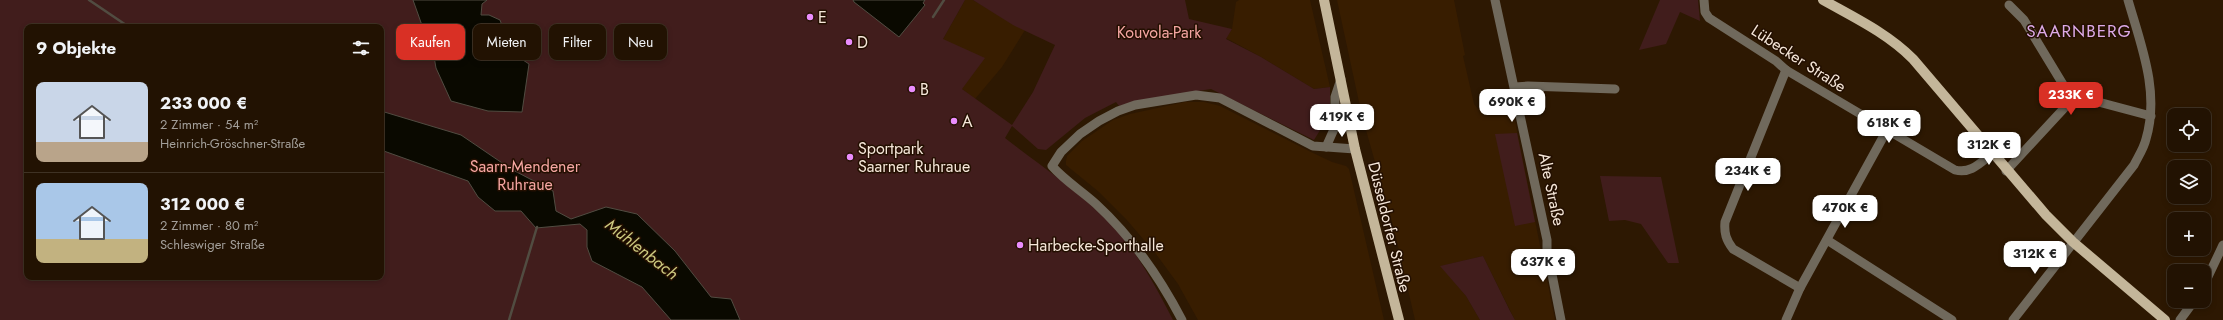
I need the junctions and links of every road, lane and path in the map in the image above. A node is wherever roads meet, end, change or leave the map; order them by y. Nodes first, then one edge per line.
1 (1324, 0) edge
2 (1495, 0) edge
3 (1704, 0) edge
4 (1823, 0) edge
5 (2128, 0) edge
6 (2009, 5) dead end
7 (1786, 70) junction
8 (1341, 79) junction
9 (1515, 87) junction
10 (1615, 89) dead end
11 (2072, 95) junction
12 (2151, 116) junction
13 (1887, 130) junction
14 (1326, 147) junction
15 (1355, 150) junction
16 (1993, 154) junction
17 (2006, 171) junction
18 (1827, 240) junction
19 (2073, 242) junction
20 (2223, 245) edge
21 (2211, 270) edge
22 (1800, 288) junction
23 (2189, 308) edge
24 (1182, 320) edge
25 (1398, 320) edge
26 (1561, 320) edge
27 (1786, 320) edge
28 (1952, 320) edge
29 (2013, 320) edge
30 (2166, 320) edge
31 (2180, 320) edge

1 - 8 main road, Düsseldorfer Straße
2 - 9 street, Alte Straße
3 - 7 street, Lübecker Straße
4 - 16 main road
5 - 12 street
6 - 11 street
7 - 13 street, Lübecker Straße
7 - 22 street
8 - 14 street
8 - 15 main road, Düsseldorfer Straße
9 - 10 street
9 - 26 street, Alte Straße
11 - 12 street
11 - 17 street
12 - 19 street
13 - 16 street, Lübecker Straße
13 - 18 street
14 - 15 street
14 - 24 street
15 - 25 main road, Düsseldorfer Straße
16 - 17 main road
17 - 19 main road
18 - 22 street
18 - 28 street
19 - 29 street
19 - 30 main road
20 - 21 street
22 - 27 street
23 - 31 street

